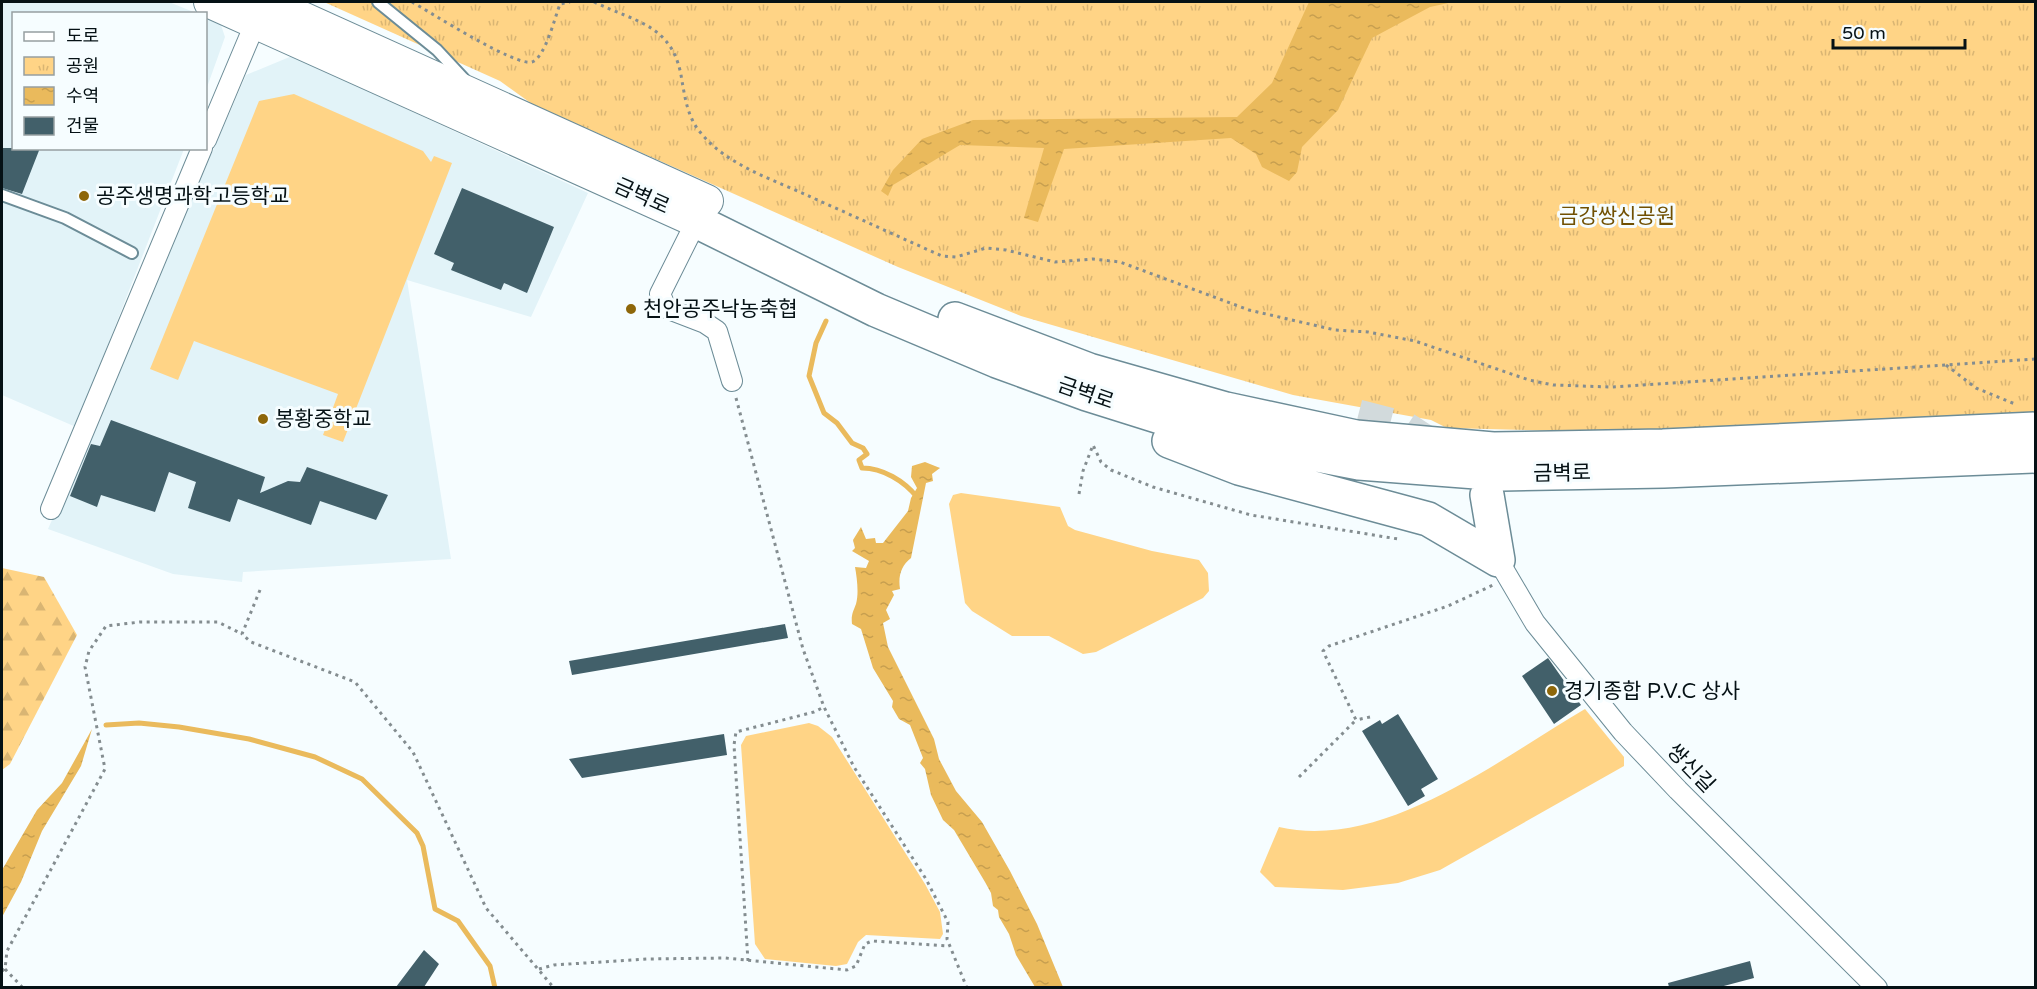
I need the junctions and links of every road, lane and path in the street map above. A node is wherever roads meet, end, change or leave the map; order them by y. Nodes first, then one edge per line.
1 (210, 2) edge
2 (378, 2) edge
3 (412, 2) edge
4 (570, 2) edge
5 (594, 2) edge
6 (262, 8) edge
7 (488, 102) junction
8 (207, 138) edge
9 (201, 150) edge
10 (2, 195) edge
11 (701, 211) junction
12 (132, 253) dead end
13 (957, 320) junction
14 (2036, 359) edge
15 (1946, 365) junction
16 (732, 381) joint
17 (1087, 394) junction
18 (1358, 416) tunnel mouth
19 (2026, 416) edge
20 (2036, 456) edge
21 (1079, 494) dead end
22 (1487, 495) dead end
23 (51, 509) dead end
24 (1402, 539) dead end
25 (1503, 569) junction
26 (260, 590) dead end
27 (242, 634) junction
28 (824, 707) junction
29 (1370, 717) dead end
30 (1356, 720) junction
31 (1299, 777) dead end
32 (949, 946) junction
33 (748, 961) junction
34 (539, 969) junction
35 (3, 970) edge
36 (23, 987) edge
37 (554, 987) edge
38 (967, 987) edge
39 (1876, 987) edge

1 - 6 main road, 금벽로
2 - 7 lane
3 - 4 path
5 - 15 path
6 - 7 main road, 금벽로
6 - 8 street
6 - 11 main road, 금벽로
7 - 11 main road, 금벽로
9 - 23 street
10 - 12 lane
11 - 13 highway, 금벽로
11 - 16 street
11 - 17 highway, 금벽로
13 - 18 highway
13 - 19 highway, 금벽로
14 - 15 path
15 - 19 path
16 - 28 path
17 - 20 highway, 금벽로
17 - 25 highway
21 - 24 path
22 - 25 highway
25 - 30 path
25 - 39 street, 쌍신길
26 - 27 path
27 - 34 path
27 - 35 path
28 - 32 path
28 - 33 path
29 - 30 path
30 - 31 path
32 - 33 path
32 - 38 path
33 - 34 path
34 - 37 path
35 - 36 path

